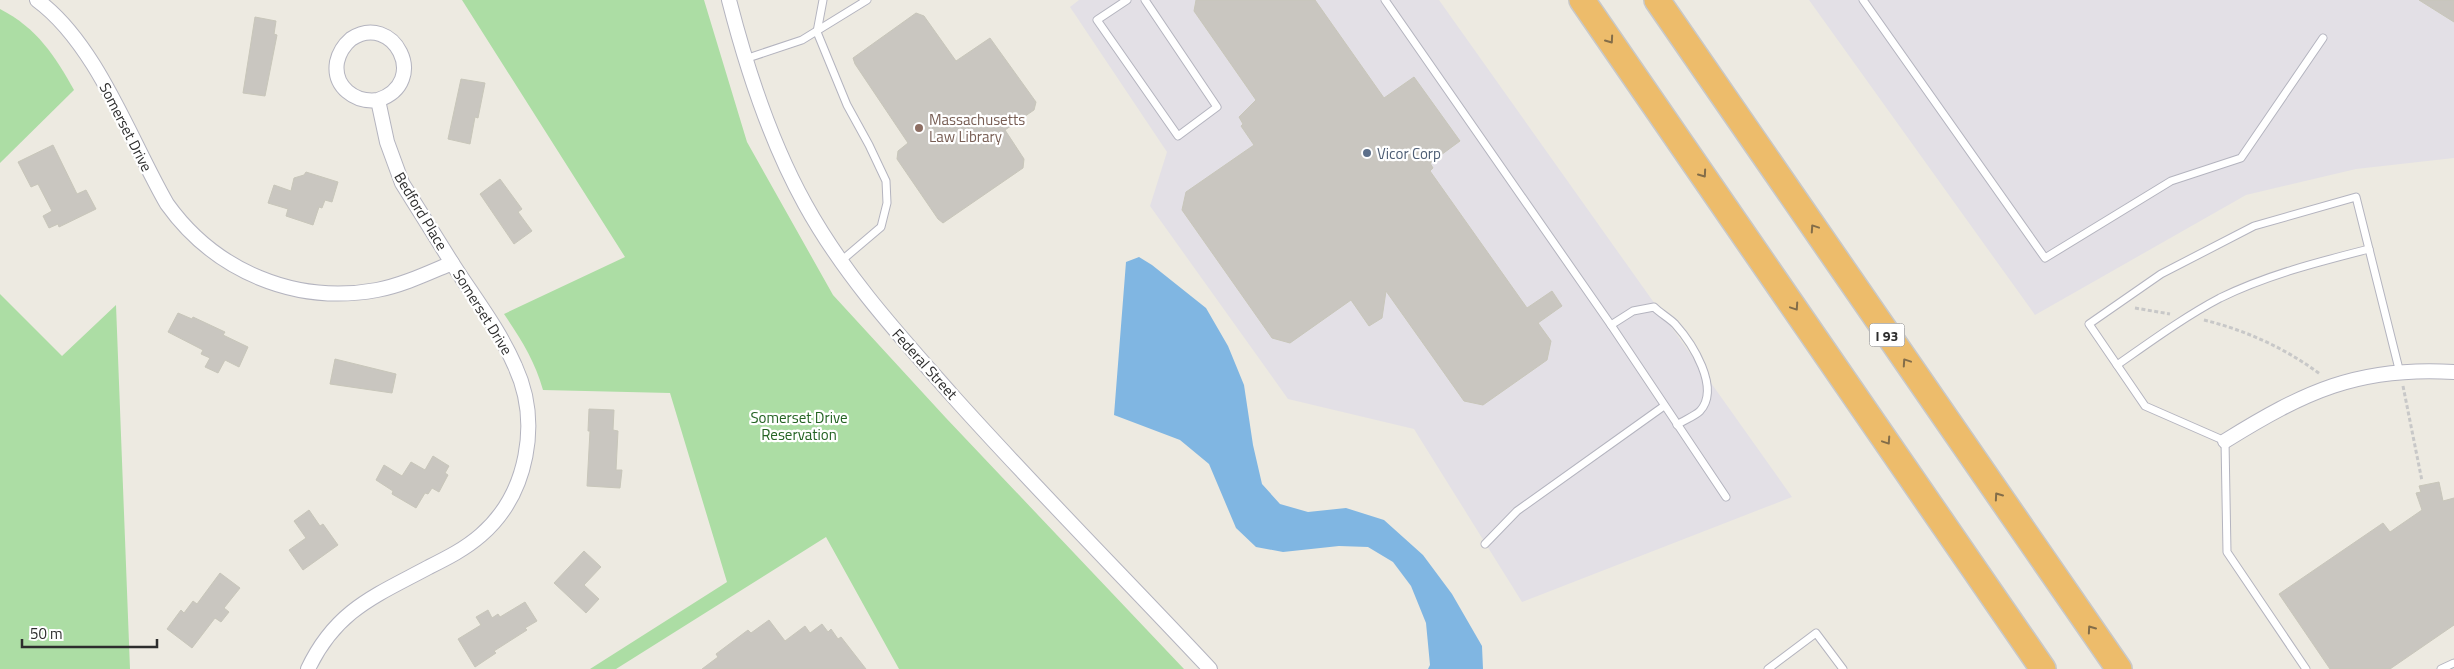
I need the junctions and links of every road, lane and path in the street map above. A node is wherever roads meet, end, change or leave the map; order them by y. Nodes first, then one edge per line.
1 (37, 0) edge
2 (729, 0) edge
3 (823, 0) edge
4 (867, 0) edge
5 (1127, 0) edge
6 (1145, 0) edge
7 (1385, 0) edge
8 (1582, 0) edge
9 (1657, 0) edge
10 (1863, 0) edge
11 (817, 32) junction
12 (2323, 38) dead end
13 (746, 59) junction
14 (378, 100) junction
15 (2369, 249) junction
16 (841, 261) junction
17 (452, 263) junction
18 (2117, 304) junction
19 (2189, 317) junction
20 (1611, 325) junction
21 (2117, 365) junction
22 (2454, 372) edge
23 (2401, 378) junction
24 (2333, 384) junction
25 (1664, 406) junction
26 (1677, 425) junction
27 (2226, 441) junction
28 (2422, 482) dead end
29 (1726, 497) dead end
30 (1485, 544) dead end
31 (2454, 663) edge
32 (1776, 667) edge
33 (308, 669) edge
34 (1210, 669) edge
35 (1768, 669) edge
36 (1843, 669) edge
37 (2043, 669) edge
38 (2119, 669) edge
39 (2306, 669) edge
40 (2441, 669) edge

1 - 17 street, Somerset Drive
2 - 13 street, Federal Street
3 - 11 lane
4 - 11 lane
5 - 6 lane
7 - 20 lane
8 -> 37 highway
38 -> 9 highway, I 93
10 - 12 lane
11 - 13 lane
11 - 16 lane
13 - 16 street, Federal Street
14 - 14 street
14 - 17 street, Bedford Place
15 - 18 lane
15 - 19 lane
15 - 23 lane
16 - 34 street, Federal Street
17 - 33 street, Somerset Drive
18 - 19 path
18 - 21 lane
19 - 21 lane
19 - 24 path
20 - 25 lane
20 - 26 lane
21 - 27 lane
22 - 23 street
23 - 24 street
23 - 28 path
24 - 27 street
25 - 26 lane
25 - 30 lane
26 - 29 lane
27 - 39 lane
31 - 40 lane
32 - 35 lane
32 - 36 lane

